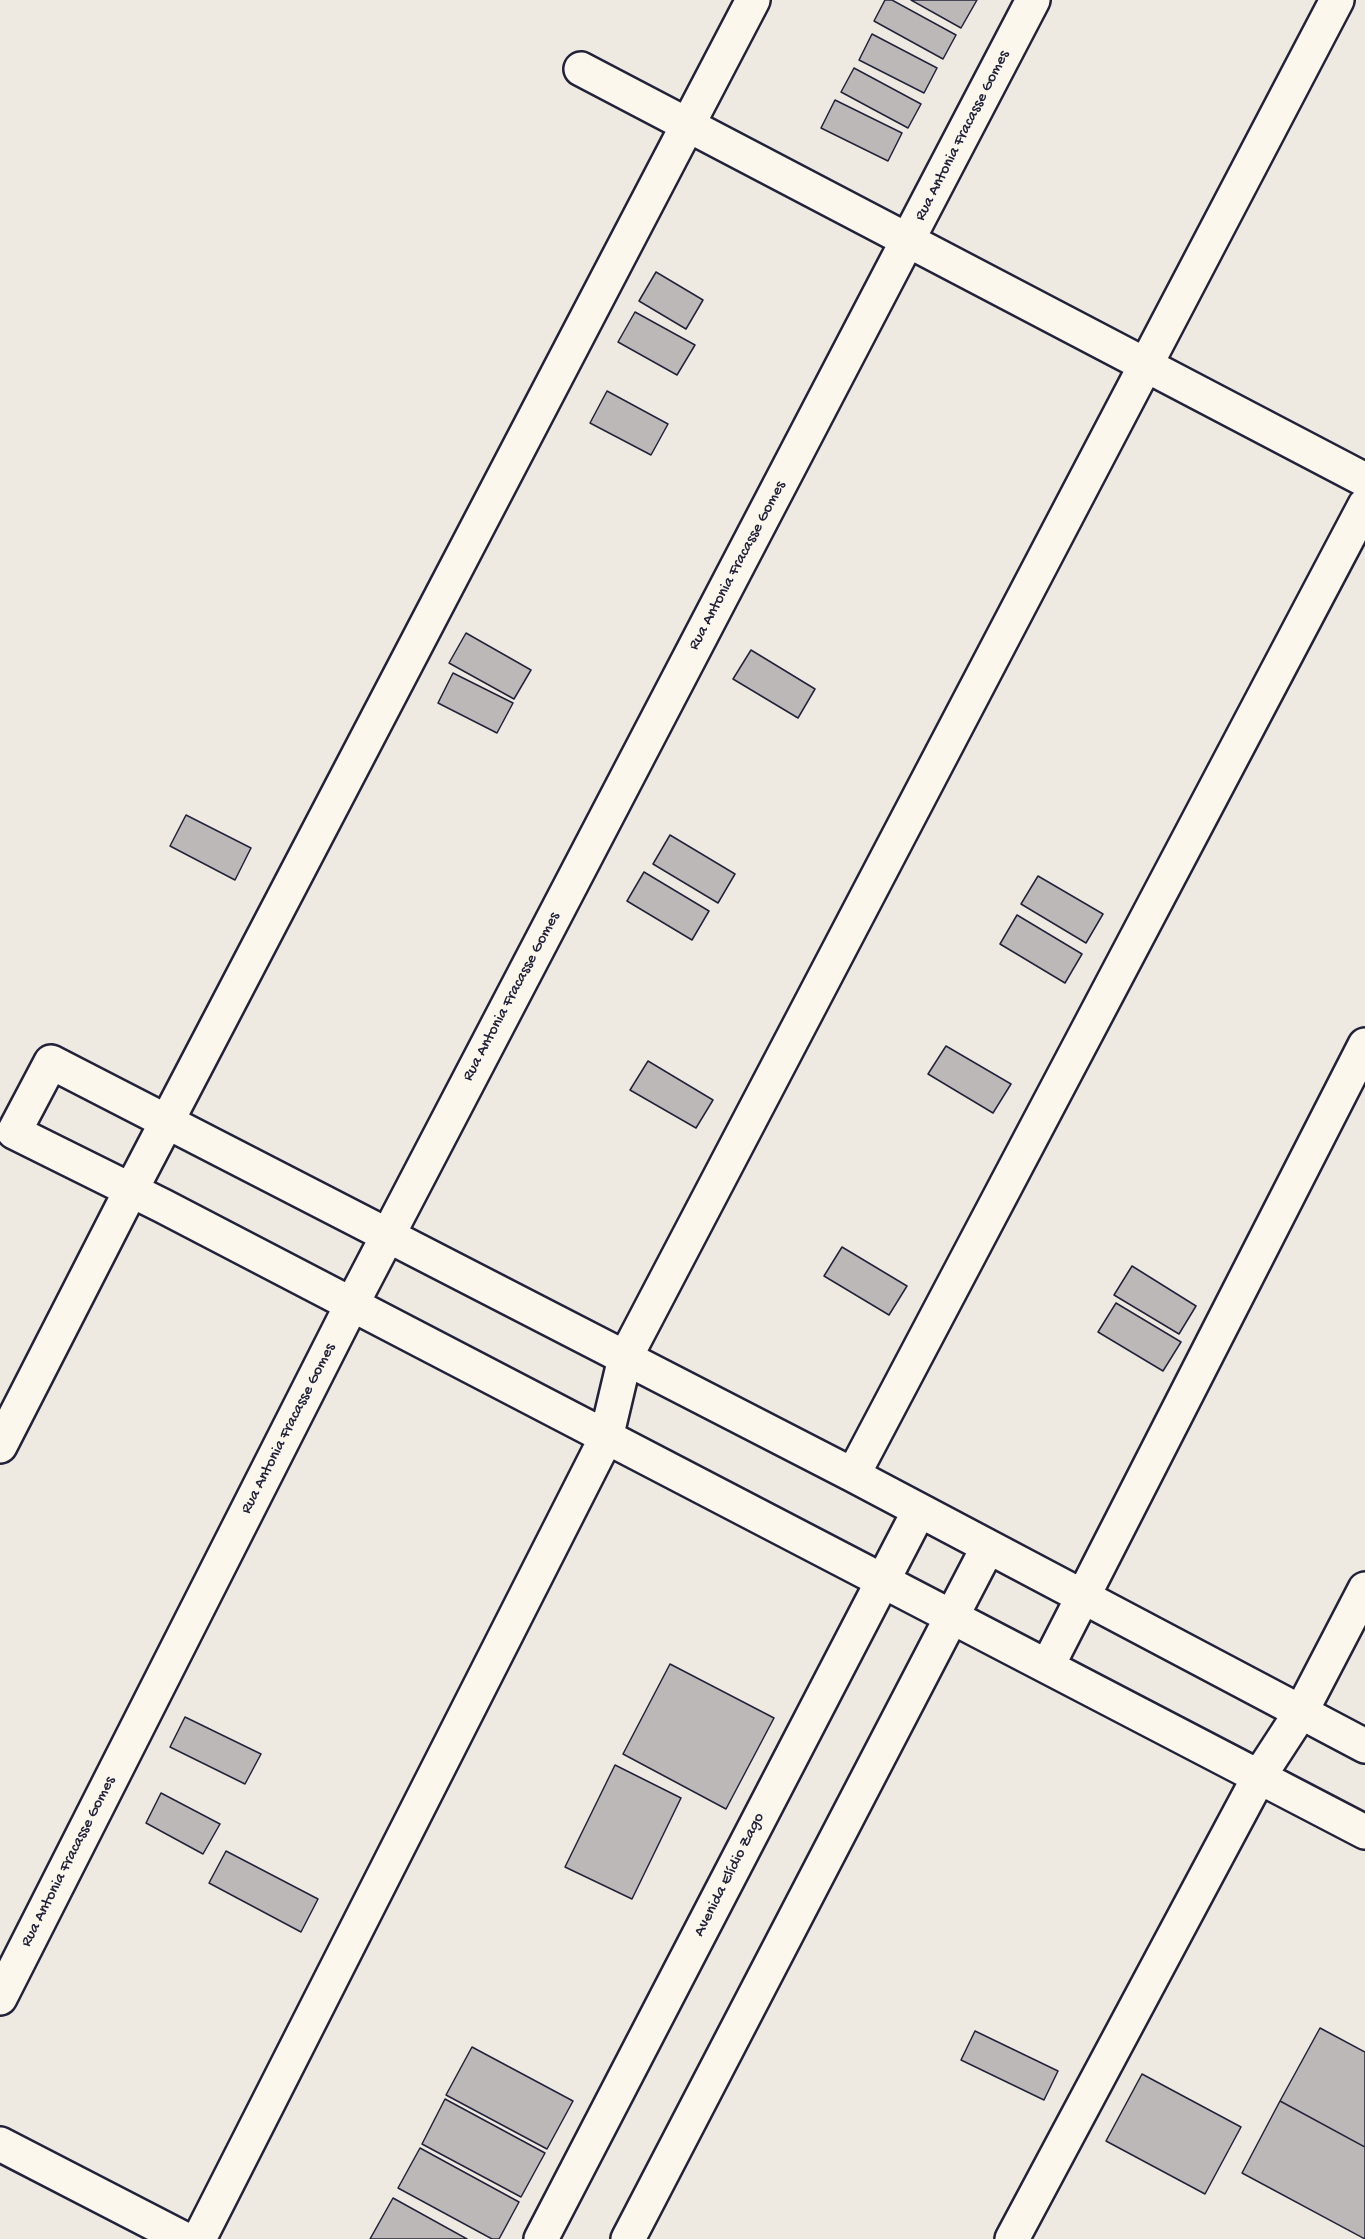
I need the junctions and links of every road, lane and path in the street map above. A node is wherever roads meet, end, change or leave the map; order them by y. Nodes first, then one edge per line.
1 (753, 0) edge
2 (1033, 0) edge
3 (1337, 0) edge
4 (581, 69) dead end
5 (688, 125) junction
6 (908, 240) junction
7 (1146, 365) junction
8 (1365, 480) edge
9 (1365, 506) edge
10 (1365, 1045) edge
11 (166, 1122) junction
12 (131, 1190) junction
13 (388, 1235) junction
14 (352, 1304) junction
15 (625, 1358) junction
16 (606, 1438) junction
17 (0, 1446) edge
18 (853, 1475) junction
19 (919, 1511) junction
20 (988, 1547) junction
21 (883, 1580) junction
22 (1365, 1589) edge
23 (1082, 1597) junction
24 (951, 1615) junction
25 (1048, 1665) junction
26 (1301, 1712) junction
27 (1365, 1746) edge
28 (1260, 1775) junction
29 (1365, 1832) edge
30 (0, 1998) edge
31 (0, 2144) edge
32 (184, 2239) edge
33 (200, 2239) edge
34 (541, 2239) edge
35 (628, 2239) edge
36 (1012, 2239) edge

1 - 5 street
2 - 6 street, Rua Antonia Fracasse Gomes
3 - 7 street
4 - 5 street
5 - 6 street
5 - 11 street
6 - 7 street
6 - 13 street, Rua Antonia Fracasse Gomes
7 - 8 street
7 - 15 street
9 - 18 street
10 - 23 street
11 - 12 street
11 - 12 street
11 - 13 street
12 - 14 street
12 - 17 street
13 - 14 street, Rua Antonia Fracasse Gomes
13 - 15 street
14 - 16 street
14 - 30 street, Rua Antonia Fracasse Gomes
15 - 16 street
15 - 18 street
16 - 21 street
16 - 33 street
18 - 19 street
19 - 20 street
19 - 21 street, Avenida Elídio Zago
20 - 23 street
20 - 24 street
21 - 24 street
21 - 34 street, Avenida Elídio Zago
22 - 26 street
23 - 25 street
23 - 26 street
24 - 25 street
24 - 35 street
25 - 28 street
26 - 27 street
26 - 28 street
28 - 29 street
28 - 36 street
31 - 32 street

